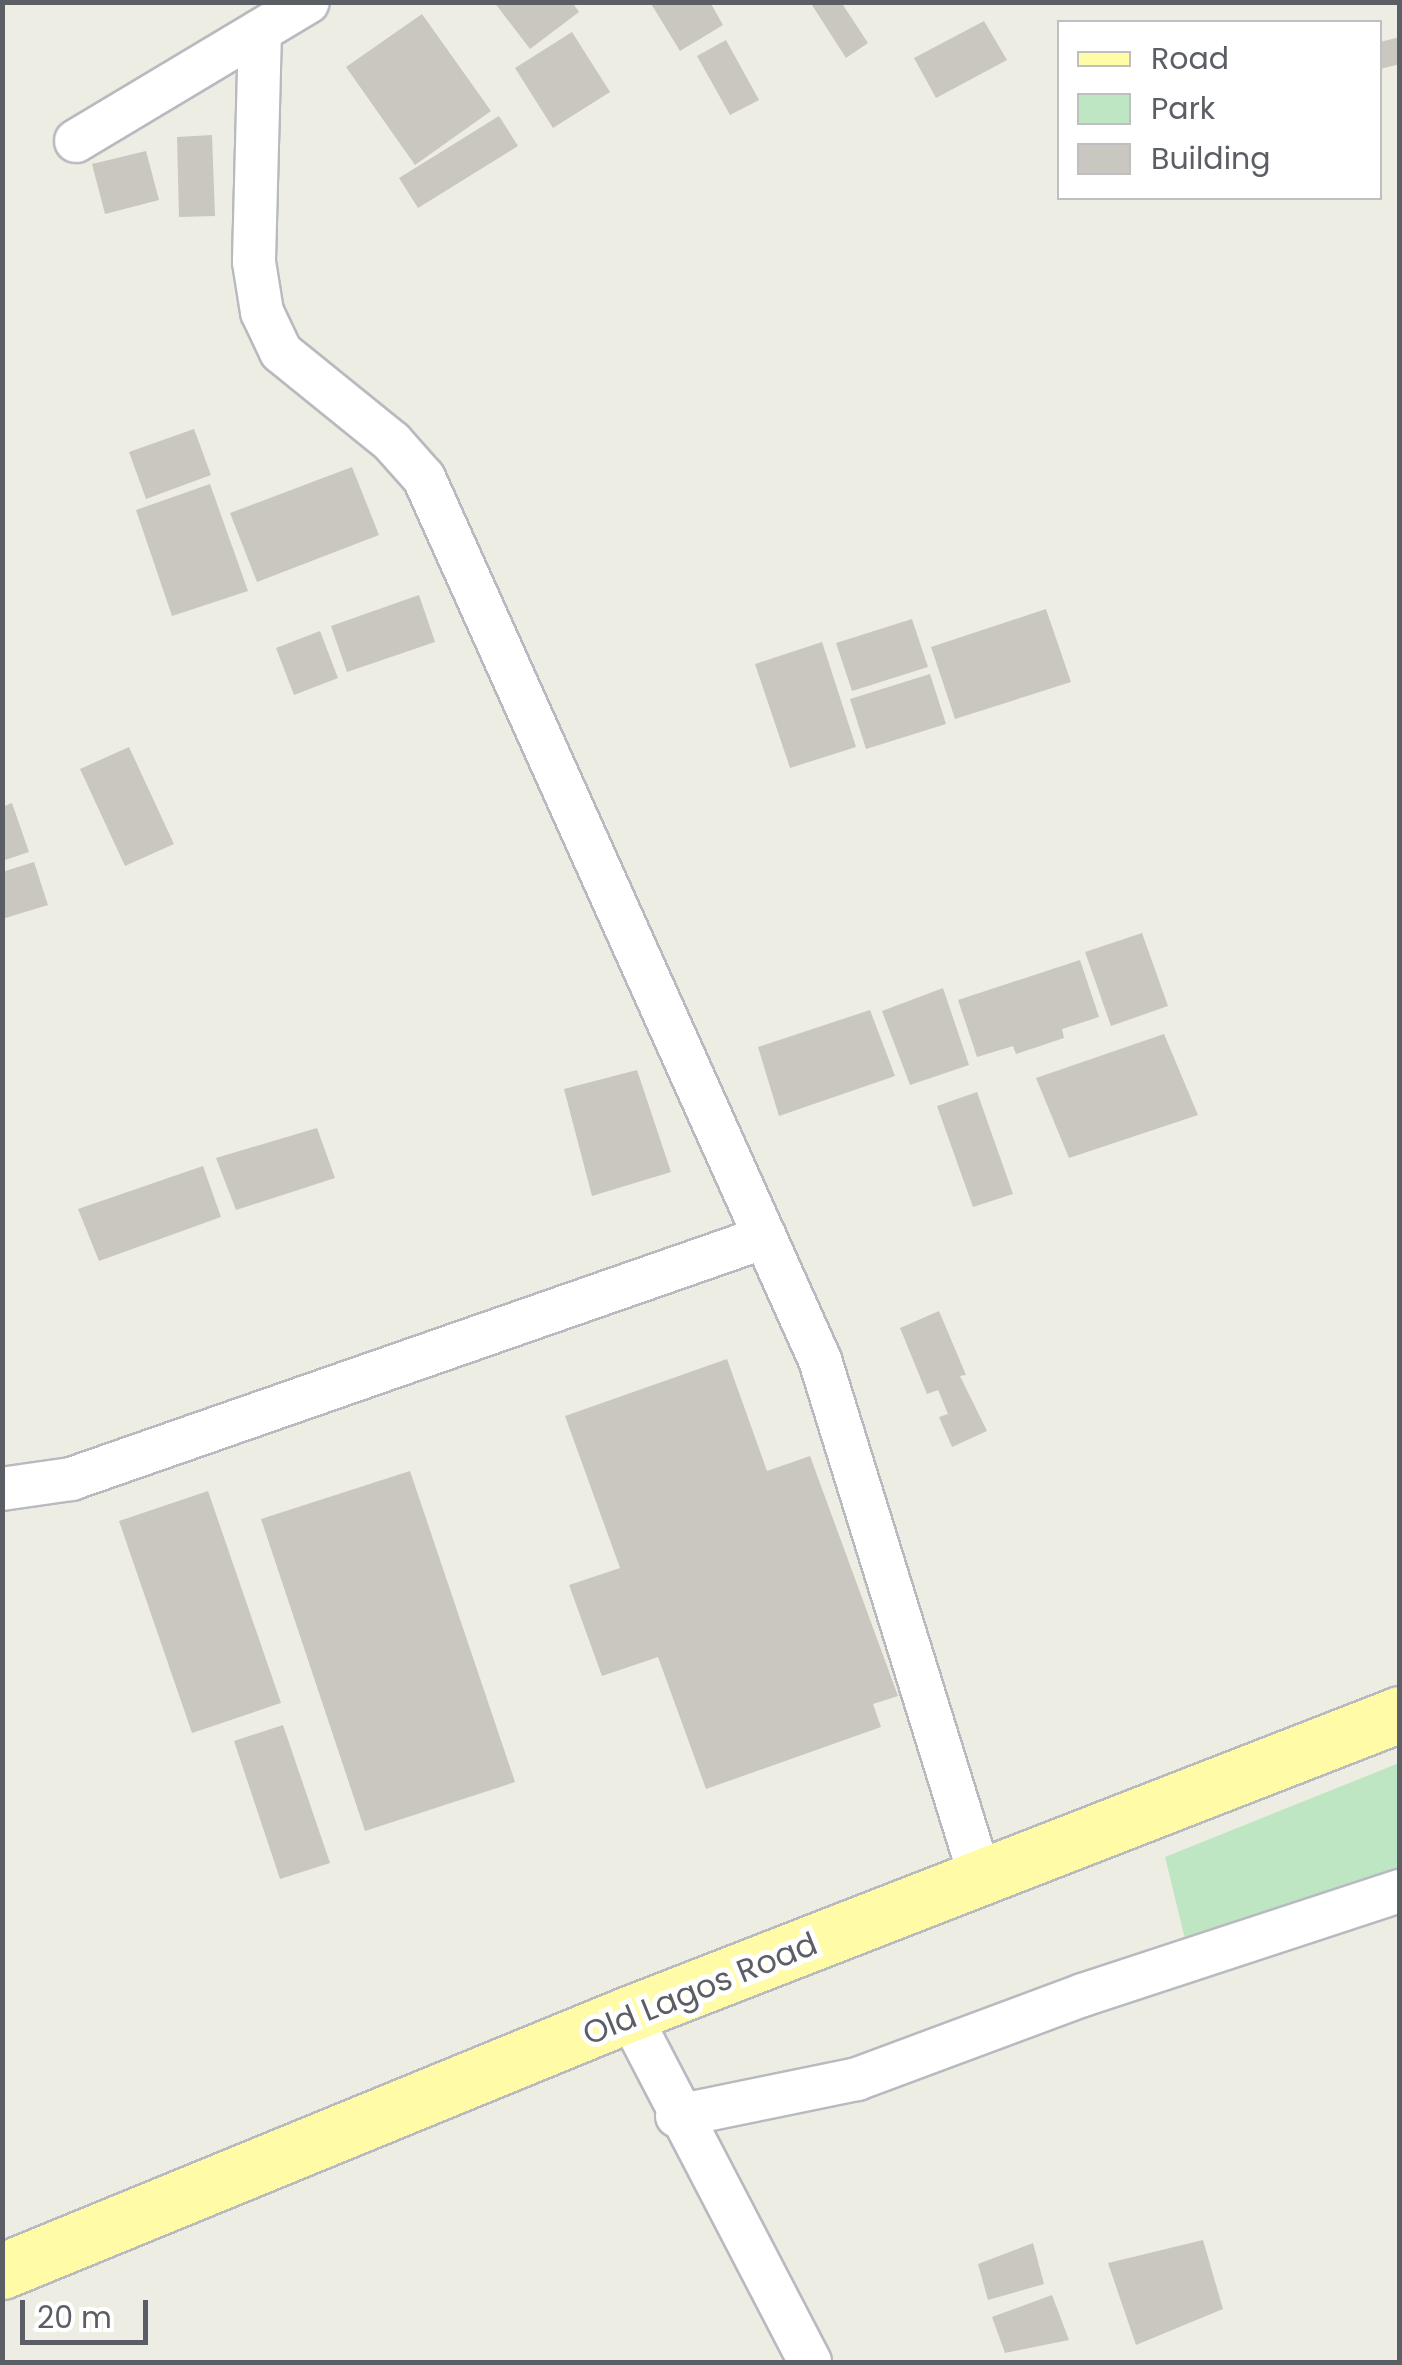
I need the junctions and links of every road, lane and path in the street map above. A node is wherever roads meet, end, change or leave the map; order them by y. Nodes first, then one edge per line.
1 (308, 2) edge
2 (260, 31) junction
3 (76, 141) dead end
4 (764, 1237) junction
5 (2, 1489) edge
6 (1400, 1714) edge
7 (981, 1879) junction
8 (1400, 1892) edge
9 (629, 2014) junction
10 (678, 2116) junction
11 (2, 2270) edge
12 (810, 2362) edge

1 - 2 street
2 - 3 street
2 - 4 street
4 - 5 street
4 - 7 street
6 - 7 main road, Old Lagos Road
7 - 9 main road, Old Lagos Road
8 - 10 street
9 - 10 street
9 - 11 main road, Old Lagos Road
10 - 12 street

